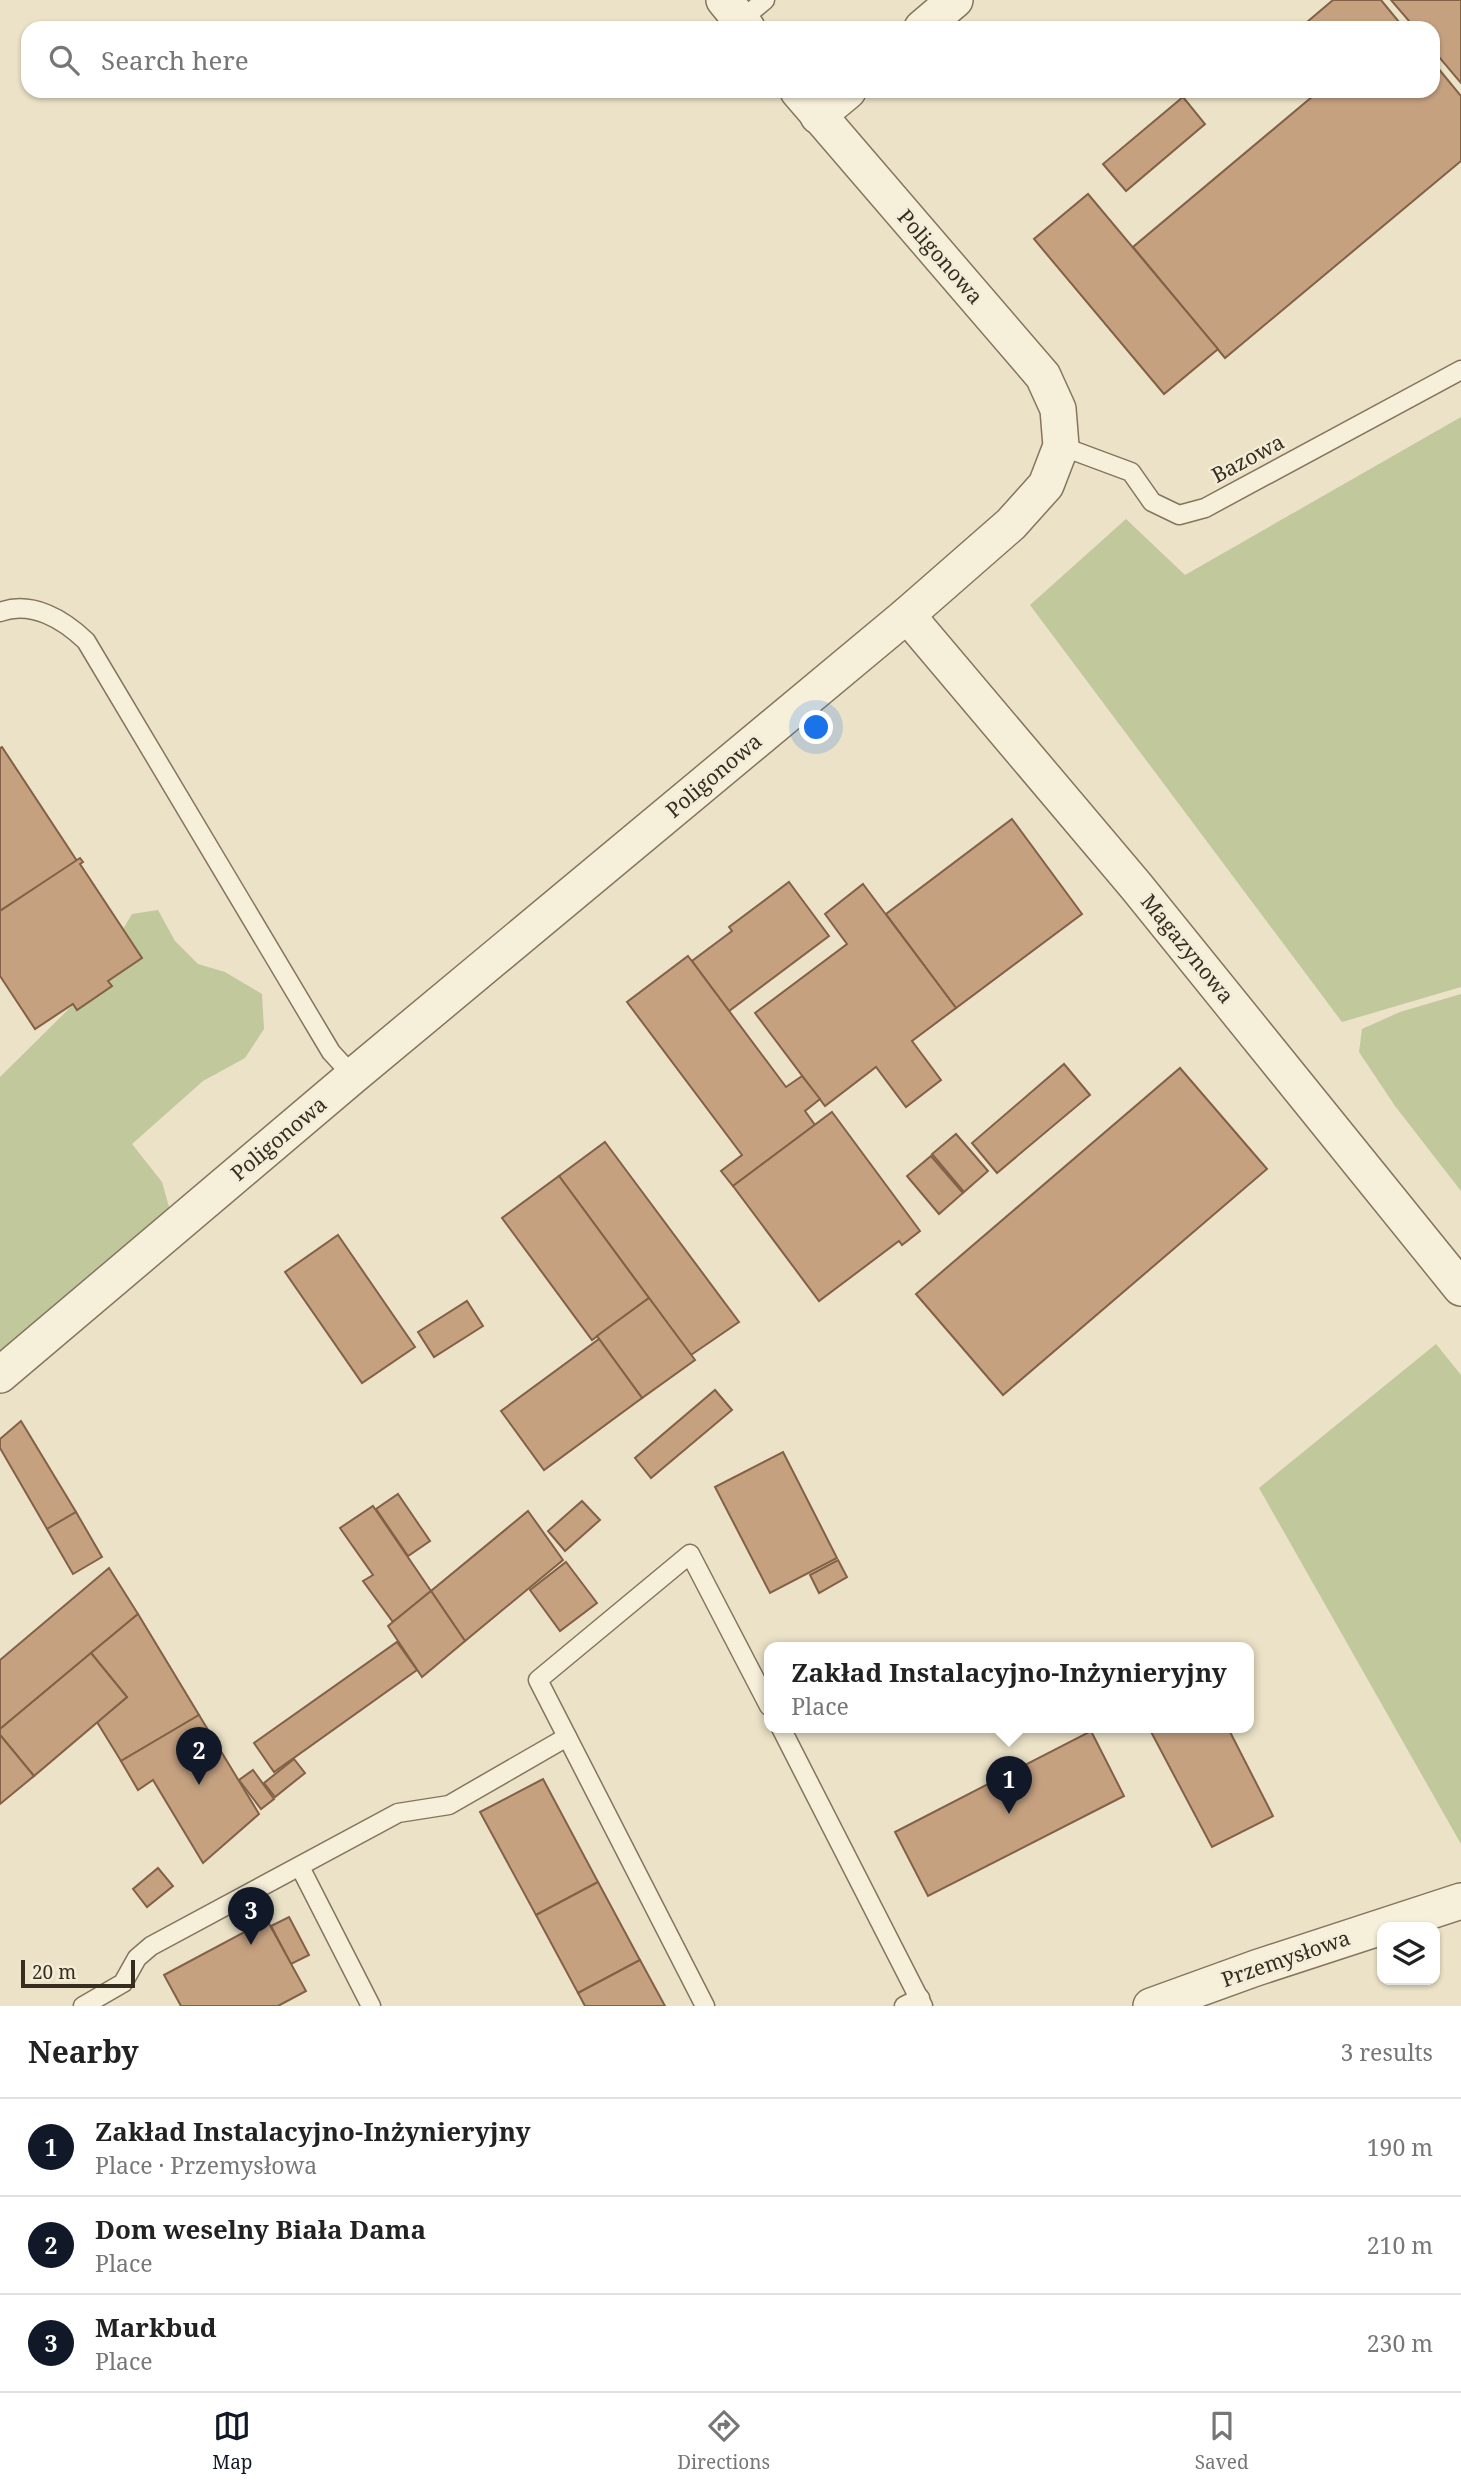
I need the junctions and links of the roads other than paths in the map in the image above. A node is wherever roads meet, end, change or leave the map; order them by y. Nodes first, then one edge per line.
1 (955, 0) edge
2 (930, 21) edge
3 (826, 98) edge
4 (808, 104) edge
5 (1461, 370) edge
6 (1060, 446) junction
7 (0, 612) edge
8 (907, 615) junction
9 (353, 1076) junction
10 (1461, 1288) edge
11 (0, 1375) edge
12 (764, 1696) edge
13 (782, 1733) edge
14 (567, 1737) junction
15 (300, 1867) junction
16 (1461, 1901) edge
17 (916, 2003) edge
18 (83, 2006) edge
19 (371, 2006) edge
20 (705, 2006) edge
21 (1151, 2006) edge

1 - 2 street
3 - 4 street
4 - 6 street, Poligonowa
5 - 6 lane, Bazowa
6 - 8 street, Poligonowa
7 - 9 lane
8 - 9 street, Poligonowa
8 - 10 street, Magazynowa
9 - 11 street, Poligonowa
12 - 14 lane
13 - 17 lane
14 - 15 lane
14 - 20 lane
15 - 18 lane
15 - 19 lane
16 - 21 street, Przemysłowa

